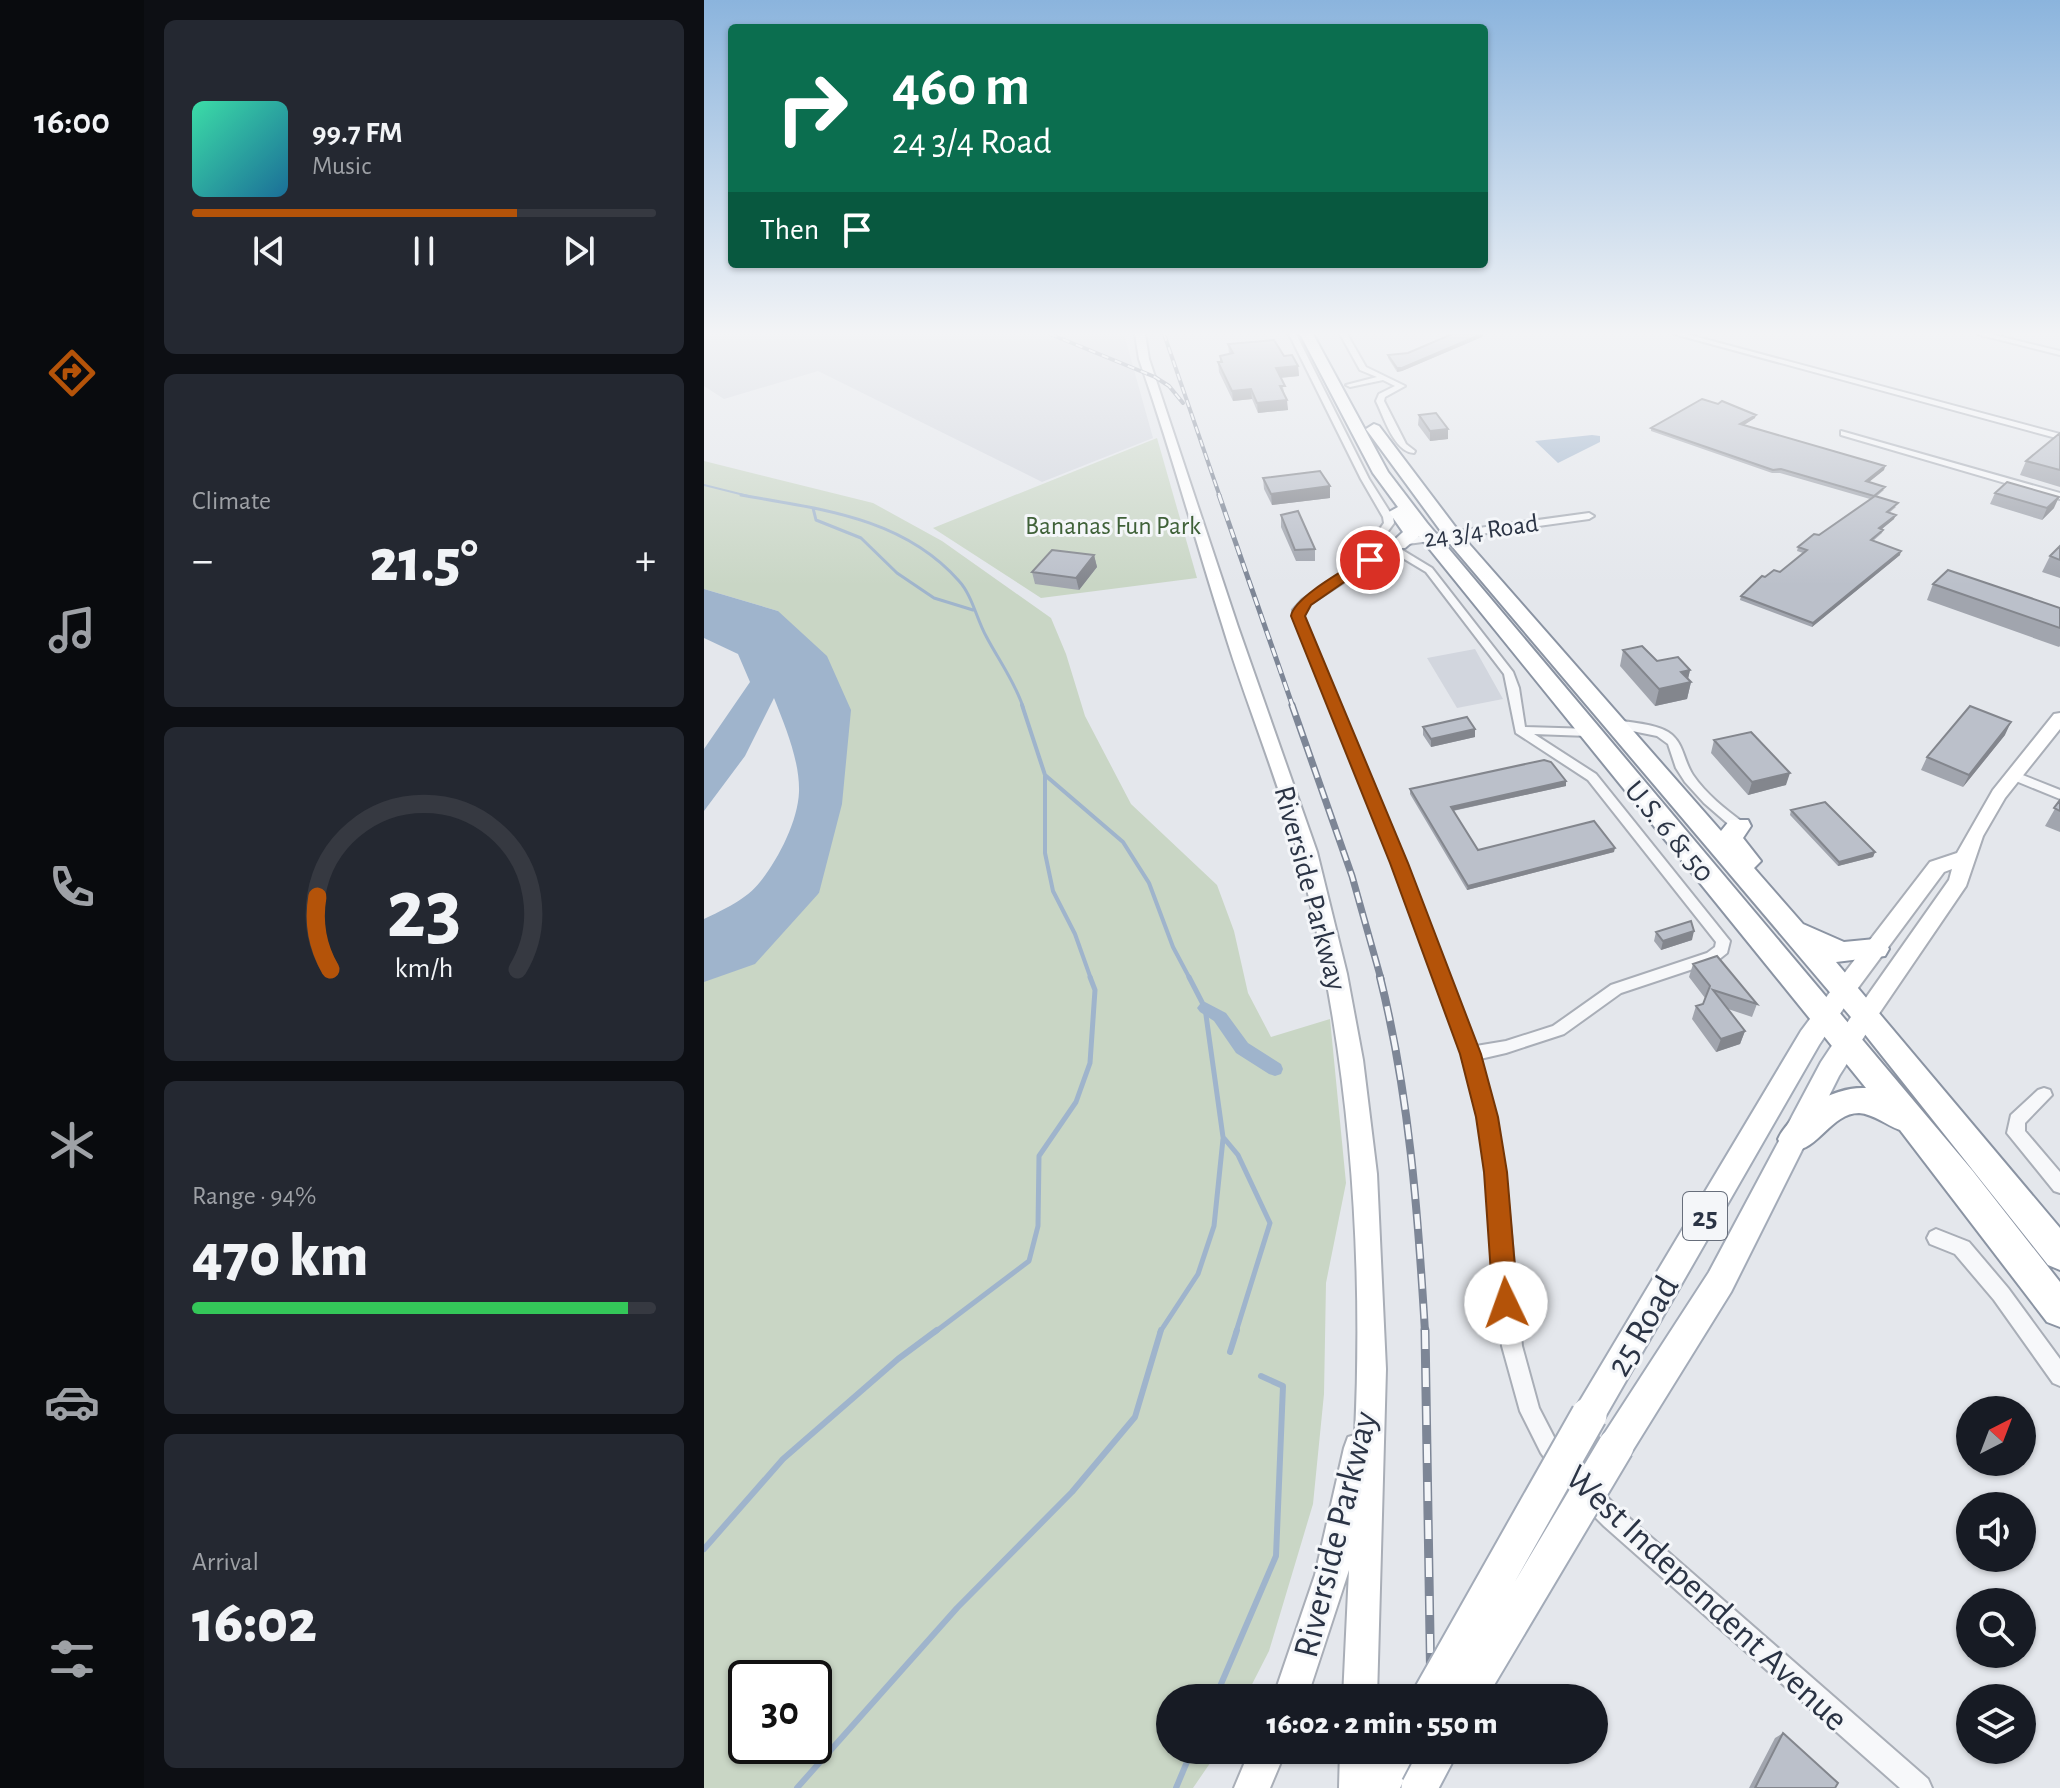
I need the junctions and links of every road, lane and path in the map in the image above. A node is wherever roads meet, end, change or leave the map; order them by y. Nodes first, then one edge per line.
1 (1165, 417) edge
2 (1334, 417) edge
3 (1352, 417) edge
4 (1368, 417) edge
5 (1389, 417) edge
6 (1987, 417) edge
7 (1844, 433) dead end
8 (2060, 437) edge
9 (1411, 451) dead end
10 (1373, 460) junction
11 (2060, 496) edge
12 (1589, 516) dead end
13 (1448, 534) junction
14 (1394, 545) junction
15 (1298, 610) joint
16 (2060, 718) edge
17 (1600, 727) junction
18 (1520, 730) junction
19 (2015, 776) junction
20 (2060, 795) edge
21 (1739, 826) joint
22 (1962, 858) junction
23 (1773, 909) junction
24 (1875, 949) junction
25 (1844, 990) junction
26 (1866, 1015) junction
27 (1823, 1018) junction
28 (1847, 1045) junction
29 (1471, 1054) junction
30 (2044, 1095) dead end
31 (1794, 1139) junction
32 (1960, 1180) junction
33 (2060, 1185) edge
34 (1936, 1238) dead end
35 (2060, 1254) edge
36 (2022, 1262) junction
37 (2060, 1293) edge
38 (2060, 1310) edge
39 (1372, 1369) junction
40 (2060, 1376) edge
41 (1296, 1684) edge
42 (1361, 1684) edge
43 (1437, 1684) edge
44 (1474, 1684) edge
45 (1262, 1764) edge
46 (1358, 1764) edge
47 (1391, 1764) edge
48 (1432, 1764) edge
49 (1252, 1788) edge
50 (1357, 1788) edge
51 (1378, 1788) edge
52 (1419, 1788) edge
53 (1919, 1788) edge

1 - 39 main road, Riverside Parkway
2 - 14 street
3 - 10 highway
4 - 13 highway, U.S. 6 & 50
5 - 9 street
6 - 8 street
7 - 11 street
10 - 13 highway
10 - 14 highway
12 - 13 street, 24 3/4 Road
13 - 14 street, 24 3/4 Road
13 - 17 highway, U.S. 6 & 50
13 - 17 highway, U.S. 6 & 50
14 - 15 street, 24 3/4 Road
14 - 18 street
15 - 29 street, West Independent Avenue
16 - 19 main road, 25 Road / 25
17 - 18 street
17 - 21 street
17 - 23 highway, U.S. 6 & 50
17 - 27 highway, U.S. 6 & 50
18 - 29 street
19 - 20 street
19 - 22 main road, 25 Road / 25
21 - 23 highway
22 - 24 main road, 25 Road / 25
22 - 26 main road, 25 Road / 25
23 - 24 highway
23 - 25 highway, U.S. 6 & 50
24 - 25 main road, 25 Road / 25
25 - 26 highway, U.S. 6 & 50
25 - 27 main road, 25 Road / 25
26 - 28 main road, 25 Road / 25
26 - 35 highway, U.S. 6 & 50
27 - 28 highway, U.S. 6 & 50
27 - 43 main road, 25 Road / 25, bridge
28 - 31 main road, 25 Road / 25
28 - 32 highway, U.S. 6 & 50
29 - 53 street, West Independent Avenue
30 - 33 street
31 - 32 highway
31 - 44 main road, 25 Road / 25, bridge
32 - 36 highway, U.S. 6 & 50
34 - 40 street
36 - 37 highway
36 - 38 highway, U.S. 6 & 50
39 - 41 main road, Riverside Parkway
39 - 42 main road, Riverside Parkway
45 - 49 main road
46 - 50 main road
47 - 51 main road
48 - 52 main road, bridge

